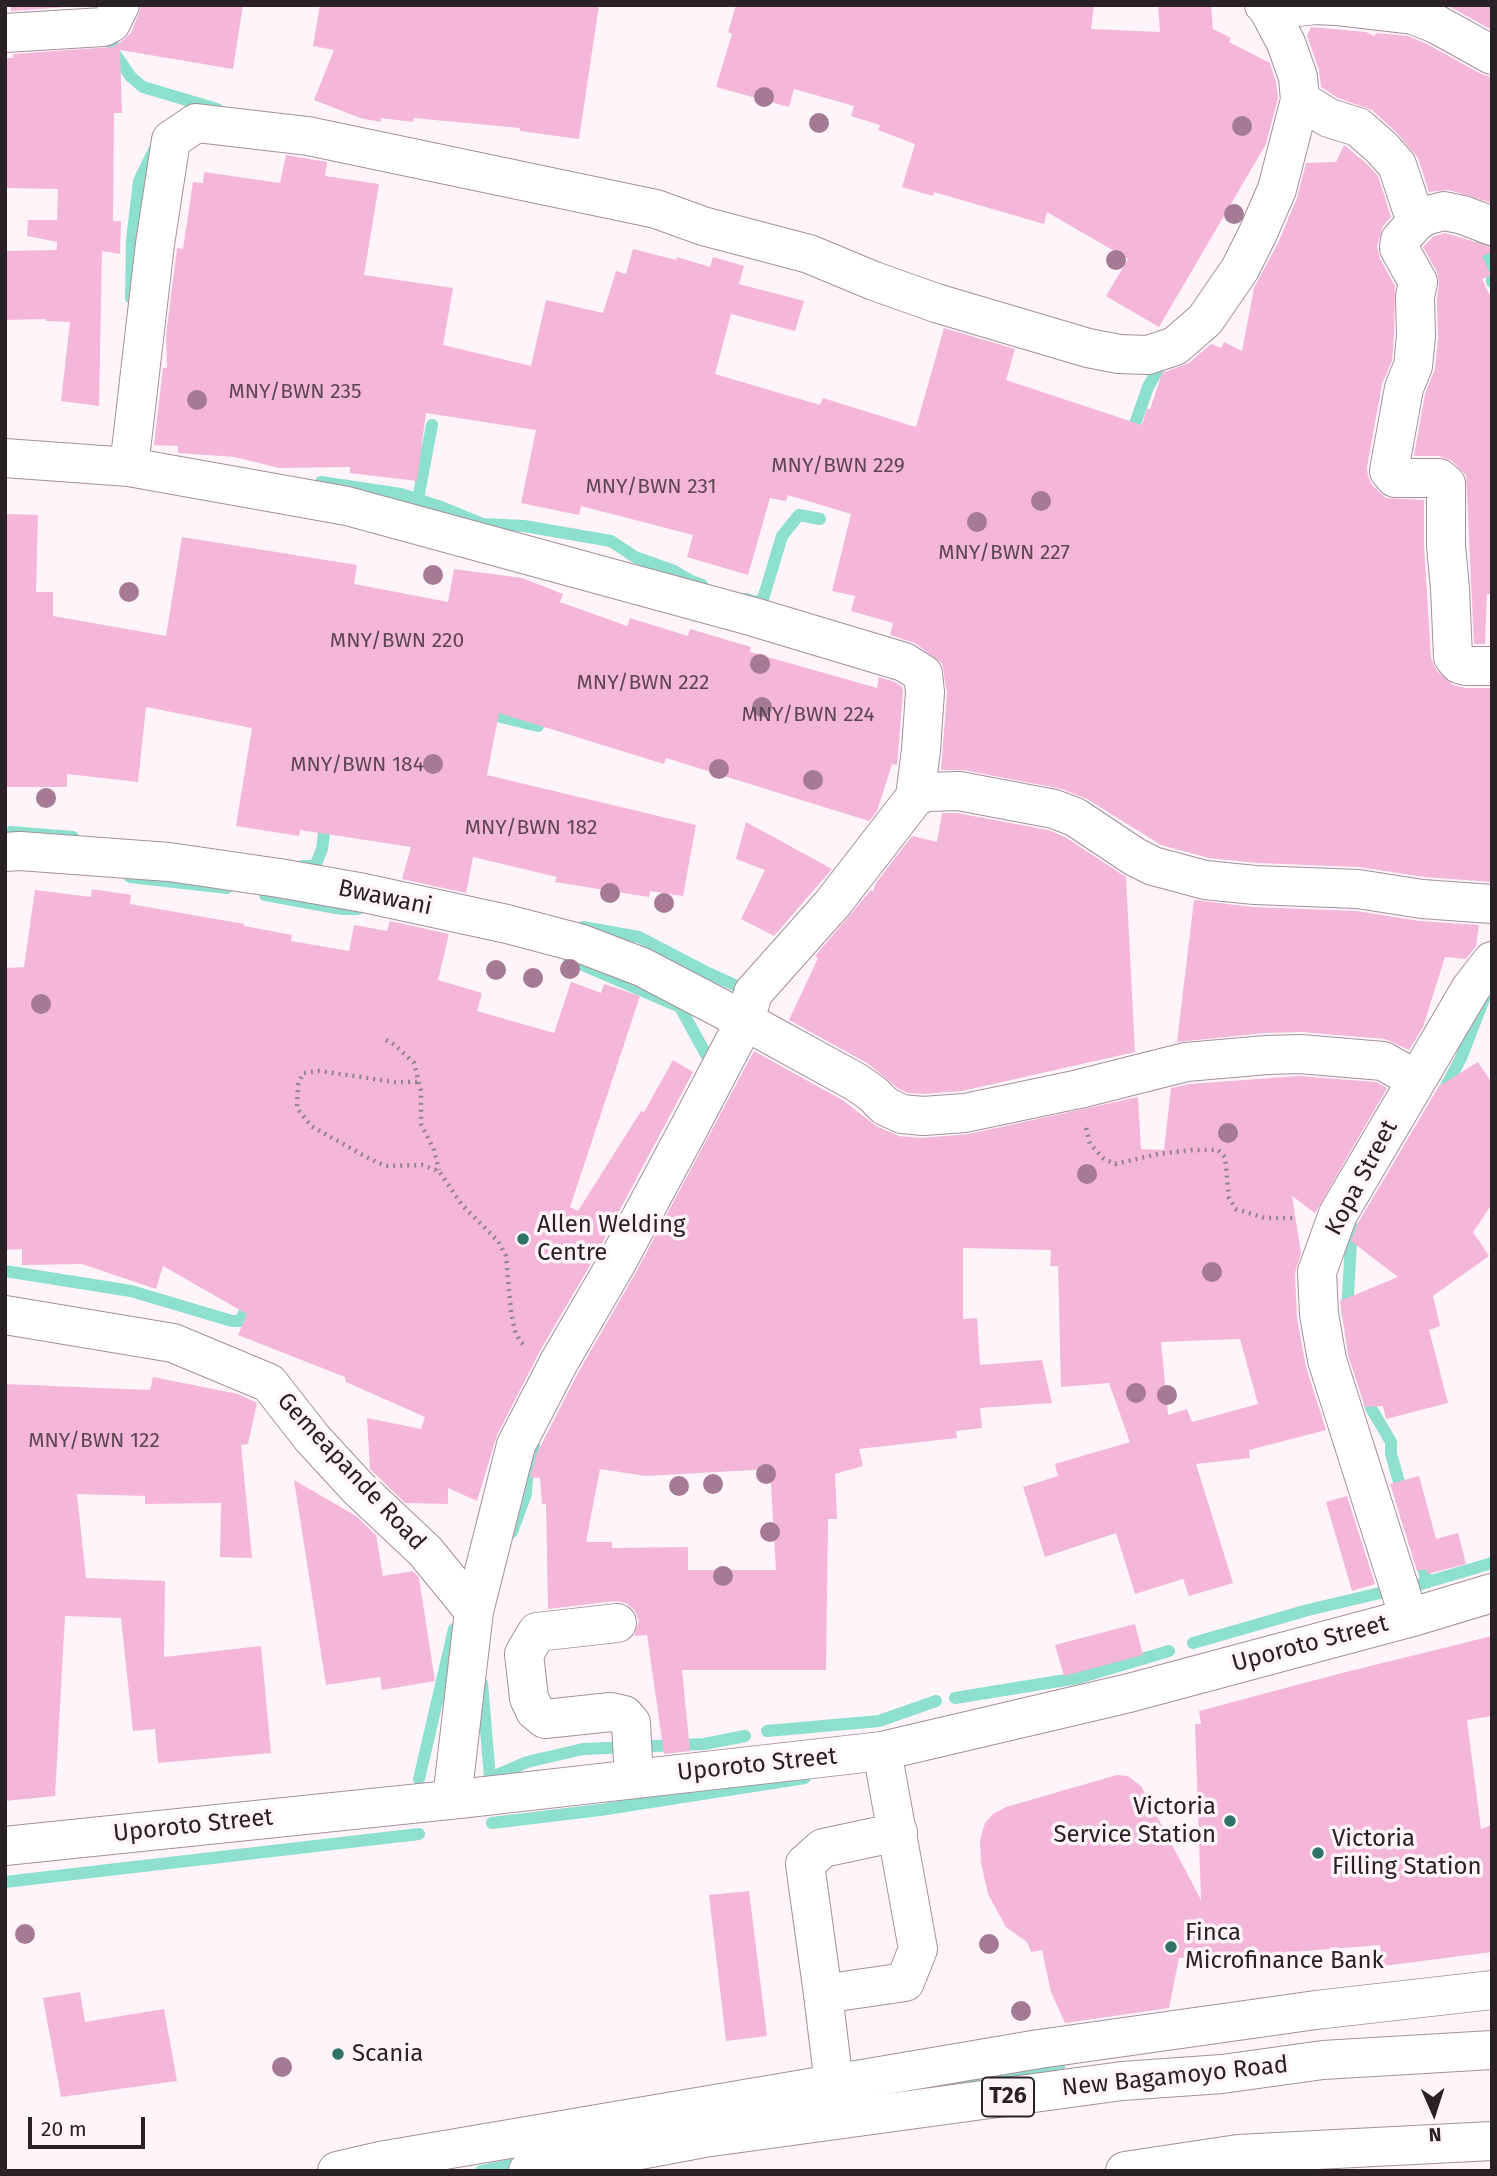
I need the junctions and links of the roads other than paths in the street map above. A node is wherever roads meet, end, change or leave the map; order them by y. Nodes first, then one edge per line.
1 (120, 5) edge
2 (1265, 6) edge
3 (5, 33) edge
4 (1492, 55) edge
5 (1300, 100) junction
6 (1416, 222) junction
7 (1492, 226) edge
8 (5, 458) edge
9 (129, 467) junction
10 (1492, 666) edge
11 (915, 797) junction
12 (5, 852) edge
13 (1492, 904) edge
14 (1492, 961) edge
15 (745, 1021) junction
16 (1418, 1080) junction
17 (5, 1315) edge
18 (1492, 1593) edge
19 (474, 1611) junction
20 (1409, 1618) junction
21 (617, 1623) dead end
22 (882, 1751) junction
23 (634, 1779) junction
24 (452, 1799) junction
25 (898, 1832) junction
26 (5, 1846) edge
27 (1492, 1990) edge
28 (823, 1994) junction
29 (1316, 2010) junction
30 (1492, 2050) edge
31 (1323, 2060) junction
32 (836, 2101) junction
33 (1492, 2141) edge
34 (337, 2171) edge
35 (527, 2171) edge
36 (1125, 2171) edge

1 - 3 main road
2 - 4 main road
2 - 5 main road
5 - 6 main road
5 - 9 main road
6 - 7 main road
6 - 10 main road
8 - 9 main road
9 - 11 main road
11 - 13 main road
11 - 15 main road
12 - 15 main road, Bwawani
14 - 16 main road, Kopa Street
15 - 16 main road, Bwawani
15 - 19 main road
16 - 20 main road, Kopa Street
17 - 19 main road, Gemeapande Road
18 - 20 main road, Uporoto Street
19 - 24 main road
20 - 22 main road, Uporoto Street
21 - 23 main road
22 - 23 main road, Uporoto Street
22 - 25 main road
23 - 24 main road, Uporoto Street
24 - 26 main road, Uporoto Street
25 - 28 main road
25 - 28 main road
27 - 29 main road
28 - 32 main road
29 - 31 main road
29 - 32 main road
30 - 31 main road, New Bagamoyo Road / T26
31 - 32 main road, New Bagamoyo Road / T26
32 - 34 main road
32 - 35 main road, New Bagamoyo Road / T26
33 - 36 main road

